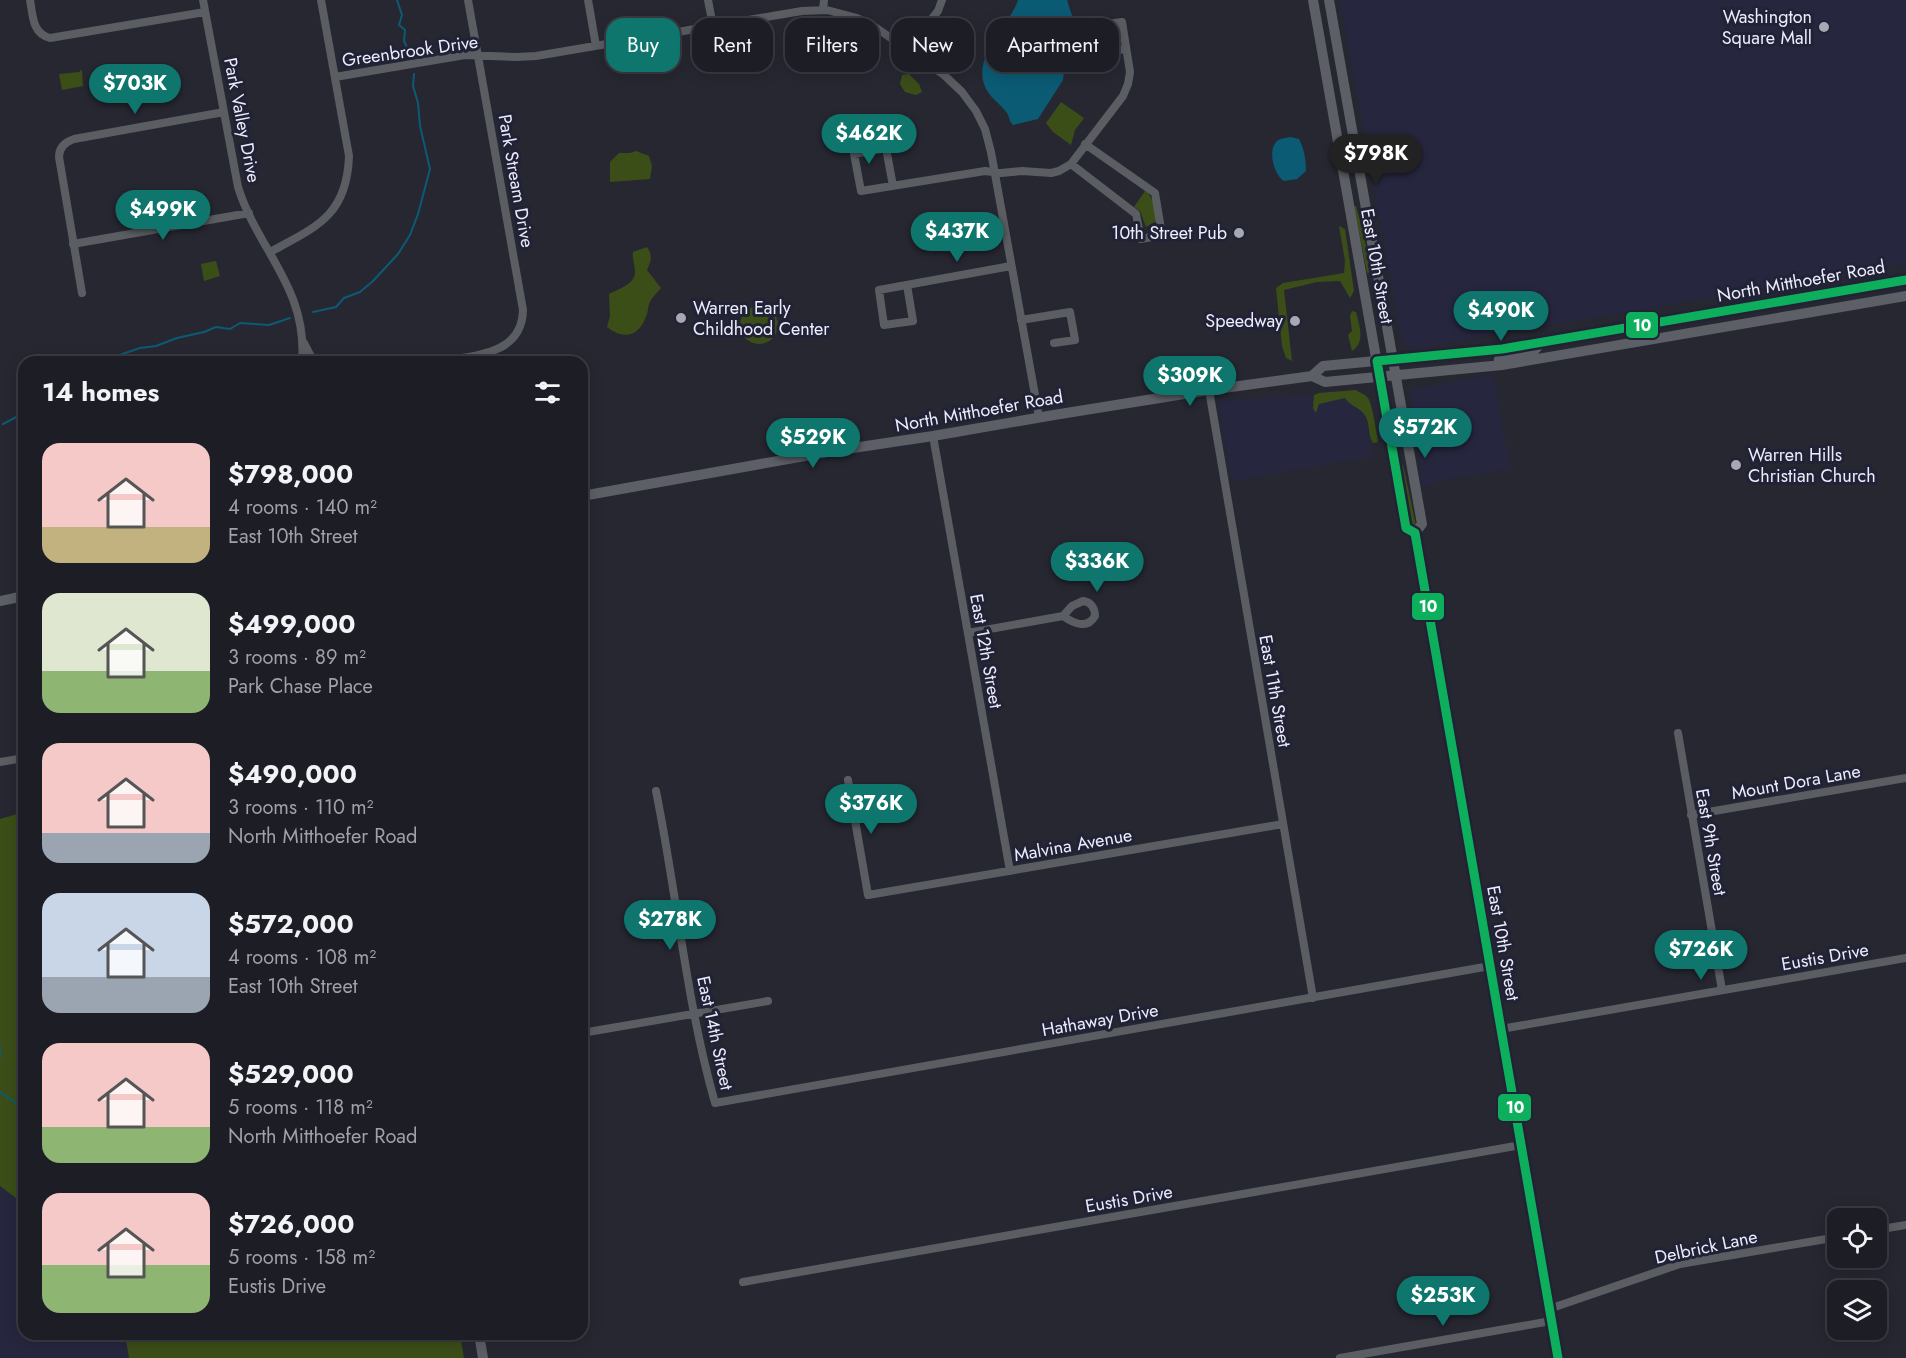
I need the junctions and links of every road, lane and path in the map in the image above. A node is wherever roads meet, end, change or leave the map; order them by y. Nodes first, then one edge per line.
1 (30, 0) edge
2 (203, 0) edge
3 (321, 0) edge
4 (468, 0) edge
5 (588, 0) edge
6 (708, 0) edge
7 (824, 0) edge
8 (942, 0) edge
9 (1313, 0) edge
10 (1329, 0) edge
11 (823, 10) junction
12 (205, 12) junction
13 (711, 18) edge
14 (758, 18) edge
15 (933, 18) edge
16 (692, 30) edge
17 (891, 38) edge
18 (596, 46) junction
19 (1126, 49) junction
20 (478, 54) junction
21 (939, 72) edge
22 (335, 77) junction
23 (224, 112) junction
24 (1085, 144) junction
25 (1071, 164) junction
26 (995, 172) junction
27 (893, 186) junction
28 (249, 213) junction
29 (73, 244) junction
30 (270, 252) junction
31 (1011, 266) junction
32 (1906, 280) edge
33 (907, 285) junction
34 (82, 292) dead end
35 (1906, 296) edge
36 (1021, 320) junction
37 (303, 341) junction
38 (1542, 342) junction
39 (1054, 343) dead end
40 (302, 356) edge
41 (311, 356) edge
42 (468, 356) edge
43 (1393, 360) junction
44 (1377, 361) junction
45 (1498, 365) junction
46 (1312, 376) junction
47 (1396, 376) junction
48 (1380, 378) junction
49 (1209, 390) junction
50 (1039, 417) junction
51 (933, 436) junction
52 (588, 495) edge
53 (1415, 533) junction
54 (18, 597) edge
55 (0, 601) edge
56 (1063, 616) dead end
57 (968, 633) junction
58 (1678, 733) dead end
59 (18, 759) edge
60 (0, 762) edge
61 (1906, 778) edge
62 (848, 780) dead end
63 (656, 791) dead end
64 (1691, 815) junction
65 (1283, 824) junction
66 (1010, 871) junction
67 (1906, 958) edge
68 (1490, 966) junction
69 (1722, 990) junction
70 (1312, 998) junction
71 (768, 1001) dead end
72 (693, 1014) junction
73 (1501, 1029) junction
74 (588, 1032) edge
75 (715, 1104) joint
76 (1521, 1145) junction
77 (1906, 1225) edge
78 (1887, 1228) edge
79 (1827, 1239) edge
80 (743, 1282) dead end
81 (1550, 1315) junction
82 (480, 1340) edge
83 (483, 1358) edge
84 (1340, 1358) edge
85 (1558, 1358) edge

1 - 12 street
2 - 12 street, Park Valley Drive
3 - 22 street
4 - 20 street, Park Stream Drive
5 - 18 street
6 - 13 street
7 - 11 street
8 - 15 street
9 - 44 main road, East 10th Street
10 - 43 main road, East 10th Street
11 - 14 street, Greenbrook Drive
11 - 17 street, Greenbrook Drive
12 - 23 street, Park Valley Drive
16 - 18 street, Greenbrook Drive
18 - 20 street, Greenbrook Drive
19 - 19 street
19 - 24 street
20 - 22 street, Greenbrook Drive
20 - 42 street, Park Stream Drive
21 - 26 street, Greenbrook Drive
22 - 30 street
23 - 28 street, Park Valley Drive
23 - 29 street
24 - 25 street
24 - 25 street
25 - 26 street
26 - 27 street
26 - 31 street, Greenbrook Drive
27 - 27 street
28 - 29 street
28 - 30 street, Park Valley Drive
29 - 34 street
30 - 37 street, Park Valley Drive
31 - 33 street
31 - 36 street, Greenbrook Drive
32 - 38 main road, North Mitthoefer Road
33 - 33 street
35 - 45 main road, North Mitthoefer Road
36 - 39 street
36 - 50 street, Greenbrook Drive
37 - 40 street, Park Valley Drive
37 - 41 street, Park Valley Drive
38 - 43 main road, North Mitthoefer Road
38 - 45 main road
43 - 44 main road, North Mitthoefer Road
43 - 47 main road, East 10th Street
44 - 46 main road, North Mitthoefer Road
44 - 48 main road, East 10th Street
45 - 47 main road, North Mitthoefer Road
46 - 48 main road, North Mitthoefer Road
46 - 49 main road, North Mitthoefer Road
47 - 48 main road, North Mitthoefer Road
47 - 53 main road, East 10th Street
48 - 53 main road, East 10th Street
49 - 50 main road, North Mitthoefer Road
49 - 65 street, East 11th Street
50 - 51 main road, North Mitthoefer Road
51 - 52 main road, North Mitthoefer Road
51 - 57 street, East 12th Street
53 - 68 main road, East 10th Street
54 - 55 main road
56 - 57 street
57 - 66 street, East 12th Street
58 - 64 street, East 9th Street
59 - 60 street
61 - 64 street, Mount Dora Lane
62 - 66 street, Malvina Avenue
63 - 72 street, East 14th Street
64 - 69 street, East 9th Street
65 - 66 street, Malvina Avenue
65 - 70 street, East 11th Street
67 - 69 street, Eustis Drive
68 - 70 street, Hathaway Drive
68 - 73 main road, East 10th Street
69 - 73 street, Eustis Drive
70 - 75 street, Hathaway Drive
71 - 72 street
72 - 74 street
72 - 75 street, East 14th Street
73 - 76 main road, East 10th Street
76 - 80 street, Eustis Drive
76 - 81 main road, East 10th Street
77 - 78 street
79 - 81 street, Delbrick Lane
81 - 84 street, Delbrick Lane
81 - 85 main road, East 10th Street
82 - 83 main road

